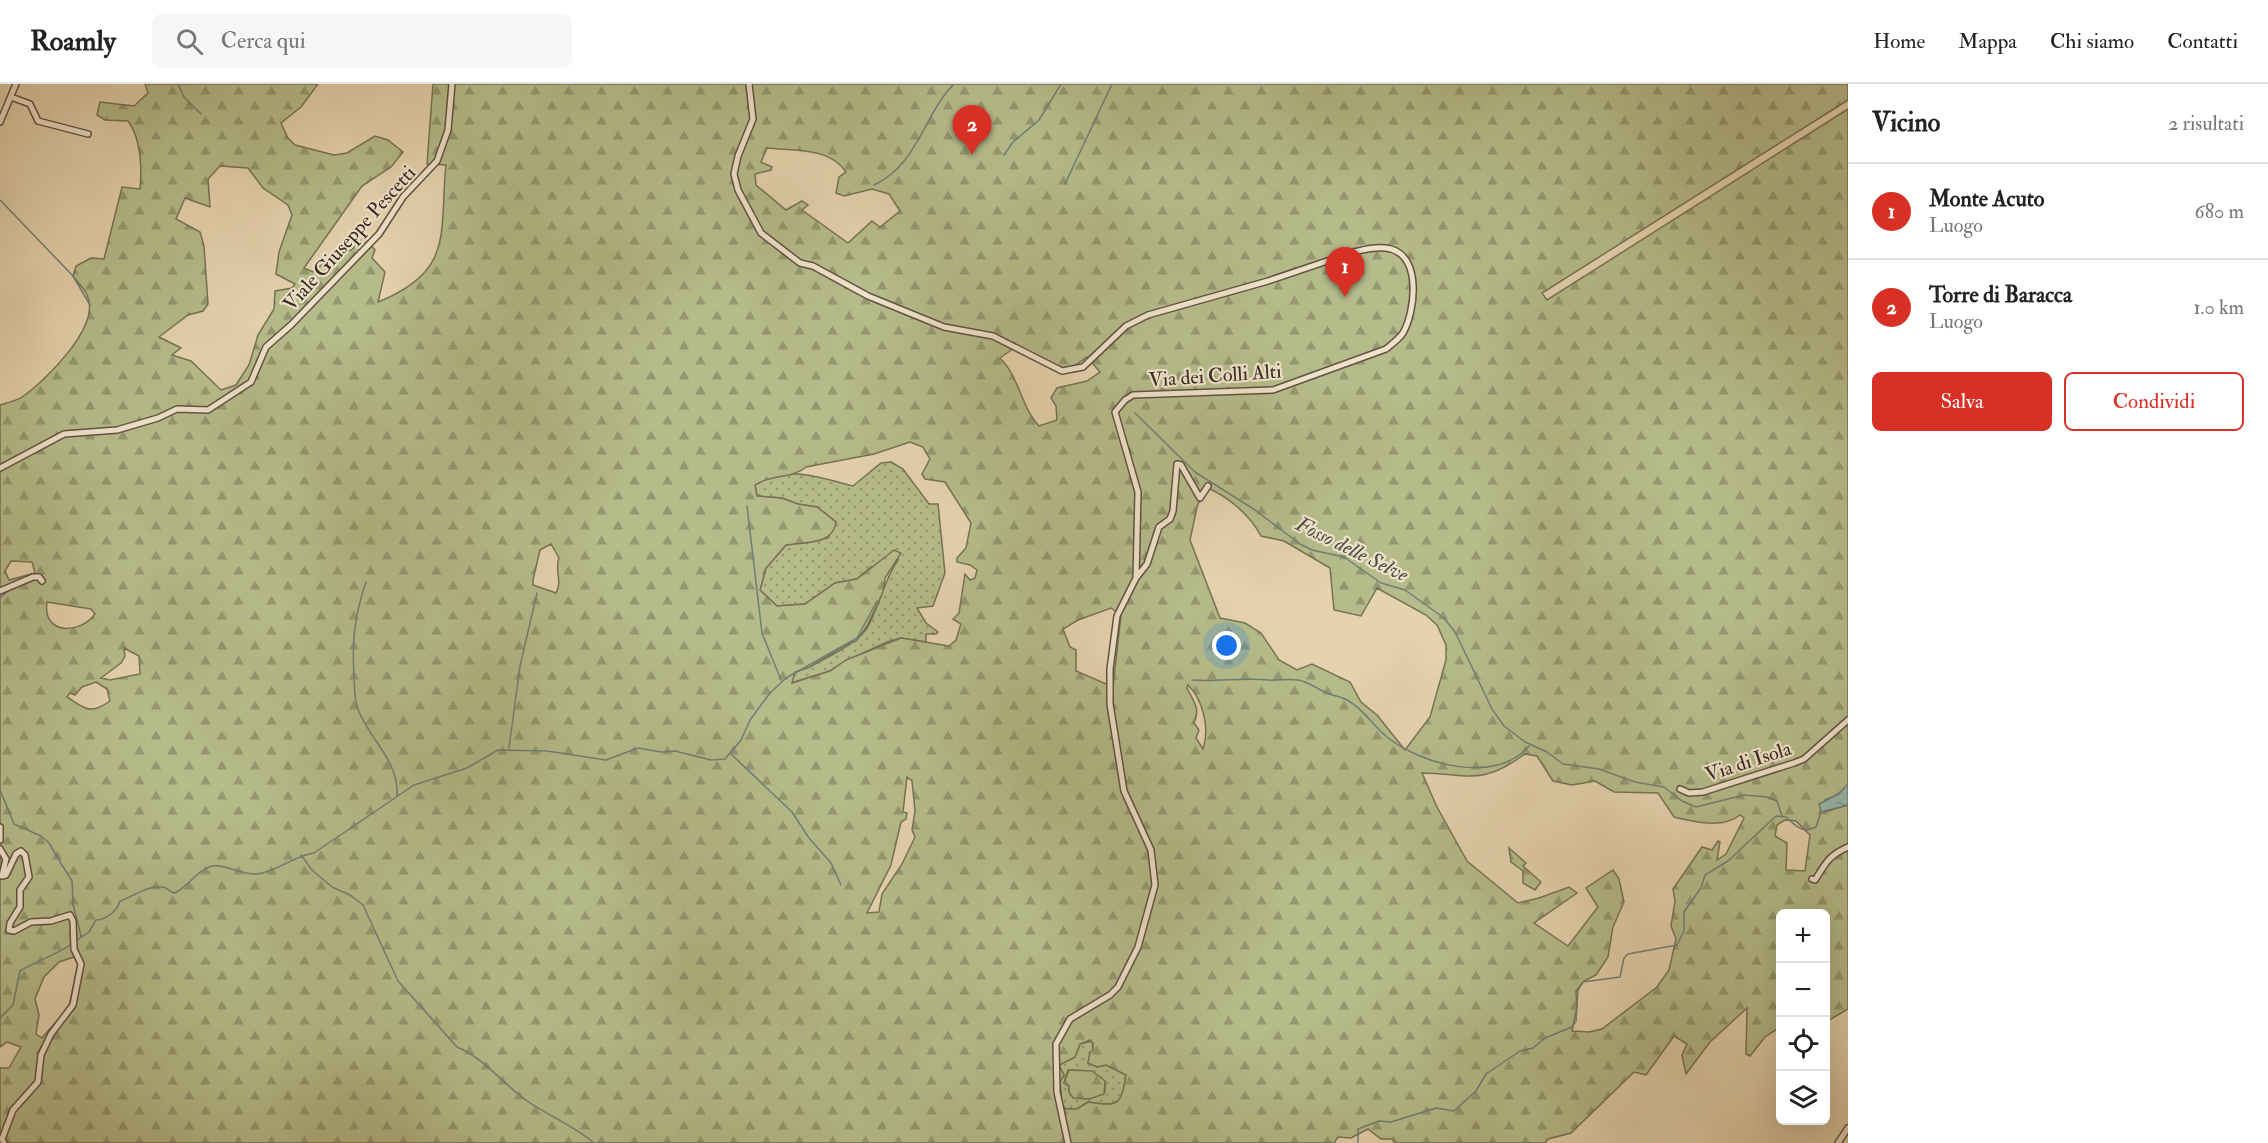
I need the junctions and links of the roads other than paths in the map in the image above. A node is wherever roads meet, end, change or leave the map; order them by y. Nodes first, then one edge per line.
1 (16, 84) edge
2 (452, 84) edge
3 (749, 84) edge
4 (11, 97) junction
5 (3, 108) edge
6 (0, 122) edge
7 (88, 134) dead end
8 (0, 468) edge
9 (1208, 486) dead end
10 (1136, 578) junction
11 (42, 581) dead end
12 (0, 591) edge
13 (1848, 720) edge
14 (1680, 789) dead end
15 (0, 826) edge
16 (0, 840) edge
17 (1848, 847) edge
18 (0, 849) edge
19 (1812, 879) dead end
20 (1848, 1128) edge
21 (4, 1143) edge
22 (1068, 1143) edge
23 (1838, 1143) edge

1 - 4 street
2 - 8 street, Viale Giuseppe Pescetti
3 - 10 street, Via dei Colli Alti
4 - 5 street
4 - 7 street
5 - 6 street
9 - 10 street
10 - 22 street, Via dei Colli Alti
11 - 12 street
13 - 14 street, Via di Isola
15 - 16 street
17 - 19 street
18 - 21 street
20 - 23 street

